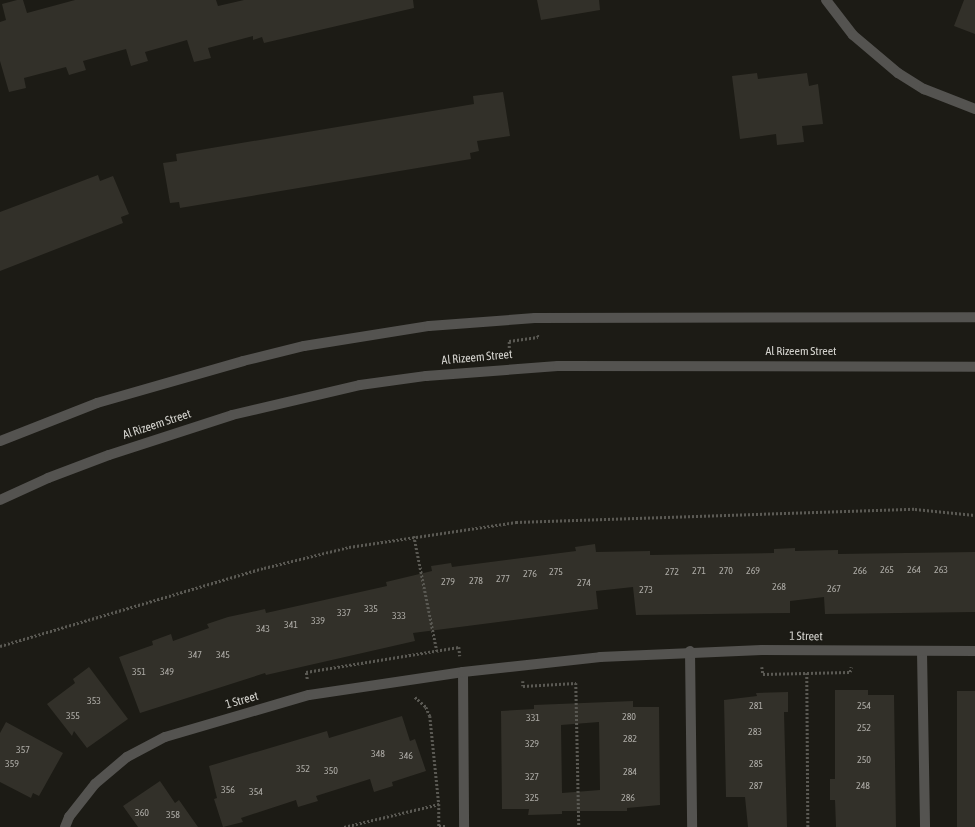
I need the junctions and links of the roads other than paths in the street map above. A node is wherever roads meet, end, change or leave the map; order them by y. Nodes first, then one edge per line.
1 (826, 0) edge
2 (975, 109) edge
3 (975, 317) edge
4 (975, 367) edge
5 (0, 441) edge
6 (0, 500) edge
7 (690, 651) junction
8 (922, 652) junction
9 (975, 652) edge
10 (463, 672) junction
11 (464, 826) edge
12 (65, 827) edge
13 (692, 827) edge
14 (925, 827) edge

1 - 2 street
3 - 5 street
4 - 6 street, Al Rizeem Street
7 - 8 street, 1 Street
7 - 10 street, 1 Street
7 - 13 street
8 - 9 street, 1 Street
8 - 14 street
10 - 11 street
10 - 12 street, 1 Street

